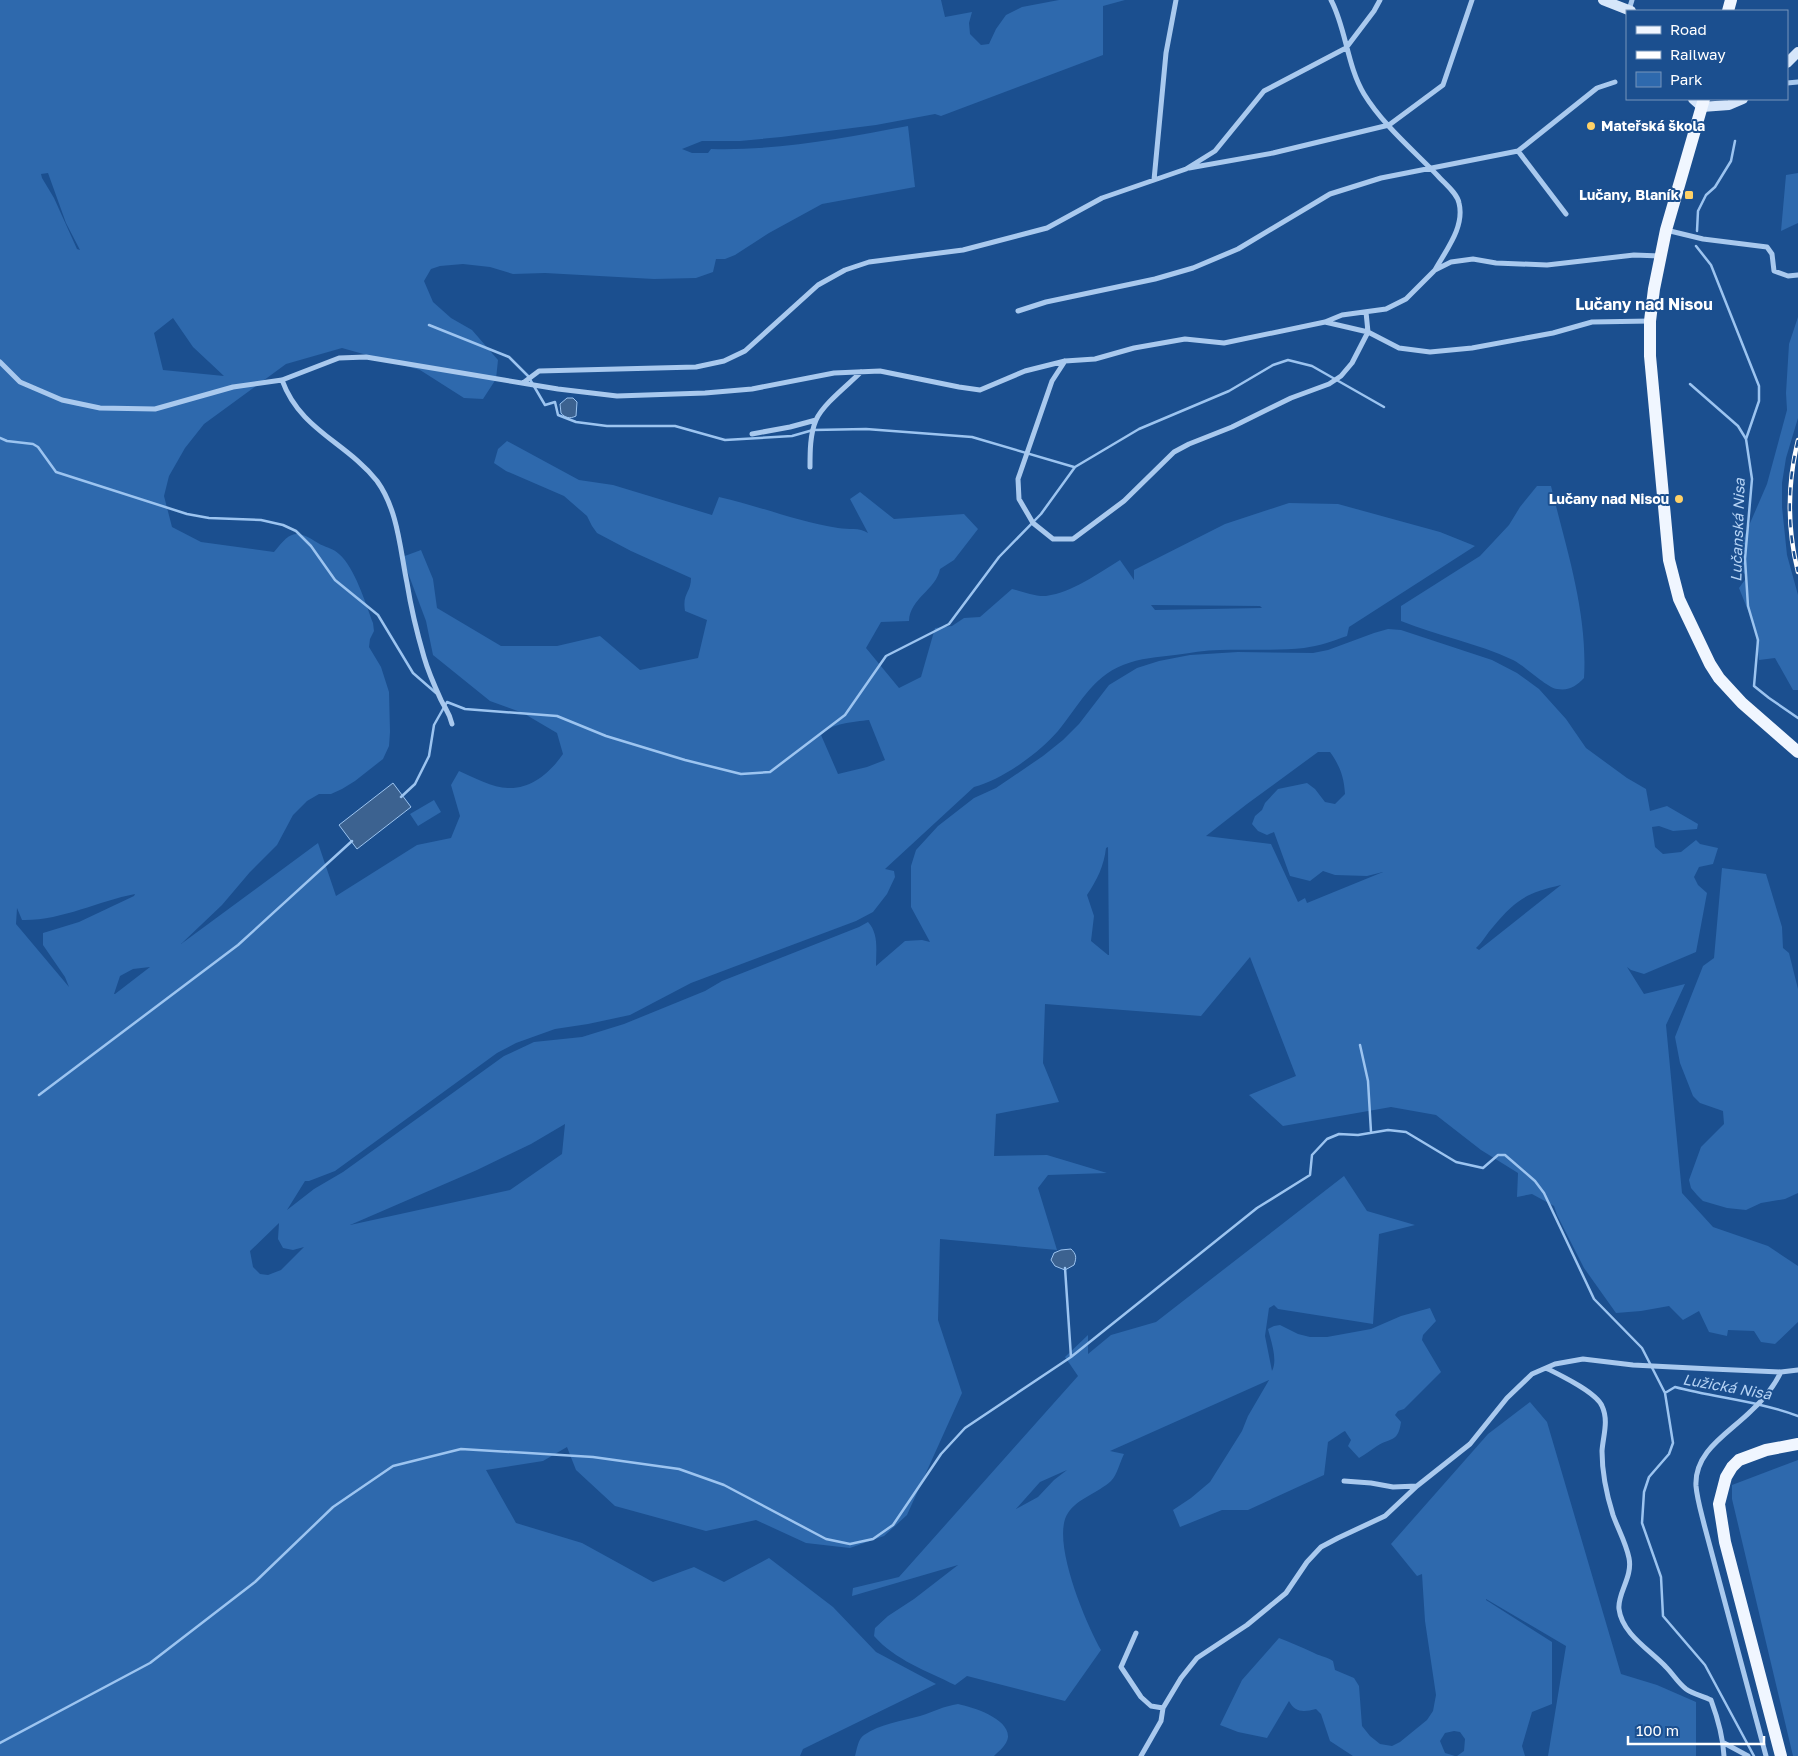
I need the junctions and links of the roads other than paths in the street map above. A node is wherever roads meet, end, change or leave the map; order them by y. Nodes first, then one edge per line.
1 (1176, 0) edge
2 (1331, 0) edge
3 (1380, 0) edge
4 (1472, 0) edge
5 (1603, 0) edge
6 (1630, 7) edge
7 (1346, 48) junction
8 (1798, 52) edge
9 (1788, 61) edge
10 (1615, 82) dead end
11 (1741, 100) edge
12 (1700, 102) edge
13 (1389, 125) junction
14 (1518, 151) junction
15 (1431, 168) junction
16 (1186, 169) junction
17 (1154, 180) junction
18 (1566, 214) dead end
19 (1666, 230) junction
20 (1660, 256) junction
21 (1435, 270) junction
22 (1798, 274) edge
23 (1018, 311) dead end
24 (1366, 312) junction
25 (1650, 321) junction
26 (1324, 322) junction
27 (1368, 332) junction
28 (1065, 361) junction
29 (0, 362) edge
30 (862, 372) junction
31 (282, 380) junction
32 (523, 383) junction
33 (816, 420) junction
34 (752, 434) dead end
35 (810, 467) dead end
36 (452, 724) dead end
37 (1798, 752) edge
38 (1546, 1368) junction
39 (1798, 1370) edge
40 (1781, 1372) junction
41 (1798, 1444) edge
42 (1344, 1482) dead end
43 (1417, 1486) junction
44 (1136, 1633) dead end
45 (1163, 1708) junction
46 (1724, 1742) junction
47 (1142, 1756) edge
48 (1724, 1756) edge
49 (1748, 1756) edge
50 (1766, 1756) edge
51 (1781, 1756) edge

1 - 17 street
2 - 7 street
3 - 7 street
4 - 13 street
5 - 6 street
7 - 13 street
7 - 16 street
8 - 9 street
10 - 14 street
11 - 12 street
12 - 19 main road
13 - 15 street
13 - 16 street
14 - 15 street
14 - 18 street
15 - 21 street
15 - 23 street
16 - 17 street
17 - 32 street
19 - 20 main road
19 - 22 street
20 - 21 street
20 - 25 main road
21 - 24 street
24 - 26 street
24 - 27 street
25 - 27 street
25 - 37 main road
26 - 27 street
26 - 28 street
27 - 28 street
28 - 30 street
29 - 31 street
30 - 32 street
30 - 33 street
31 - 32 street
31 - 36 street
33 - 34 street
33 - 35 street
38 - 40 street
38 - 43 street
38 - 46 street
39 - 40 street
40 - 50 street
41 - 51 main road
42 - 43 street
43 - 45 street
44 - 45 street
45 - 47 street
46 - 48 street
46 - 49 street

